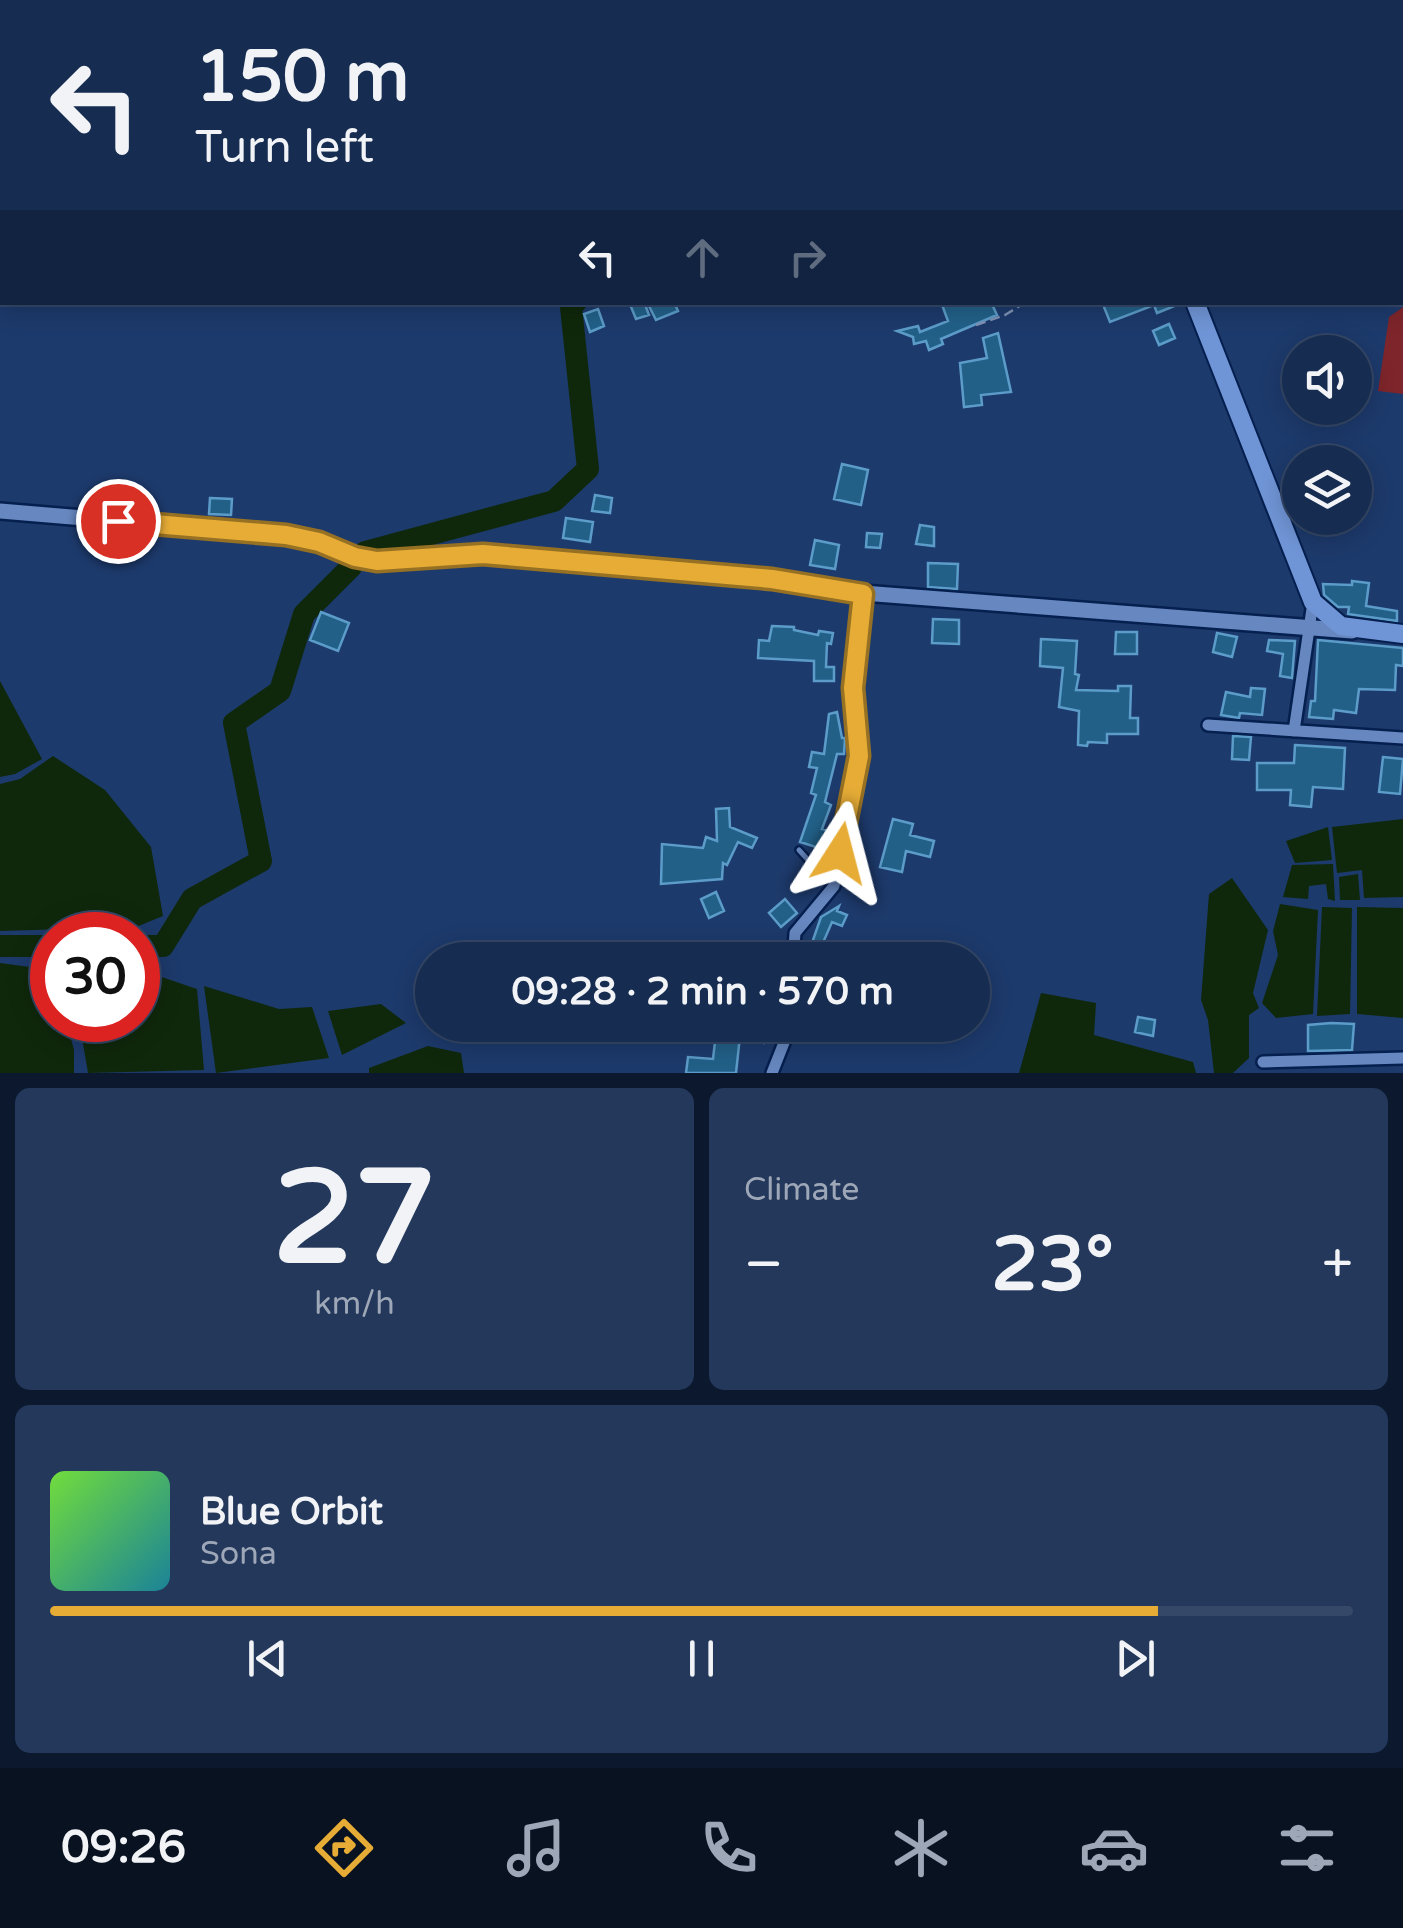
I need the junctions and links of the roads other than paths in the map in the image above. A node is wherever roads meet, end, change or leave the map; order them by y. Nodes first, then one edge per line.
1 (1196, 305) edge
2 (0, 512) edge
3 (863, 594) junction
4 (1313, 602) junction
5 (1310, 630) junction
6 (1362, 631) junction
7 (1403, 634) edge
8 (1208, 725) dead end
9 (1294, 731) junction
10 (1403, 738) edge
11 (800, 850) dead end
12 (840, 853) junction
13 (794, 942) edge
14 (784, 1042) edge
15 (1403, 1058) edge
16 (1263, 1062) dead end
17 (772, 1073) edge

1 - 4 main road
2 - 3 street
3 - 5 street
3 - 12 street
4 - 5 street
4 - 6 main road
5 - 6 street
5 - 9 street
6 - 7 main road
8 - 9 street
9 - 10 street
11 - 12 lane
12 - 13 street
14 - 17 street
15 - 16 street

